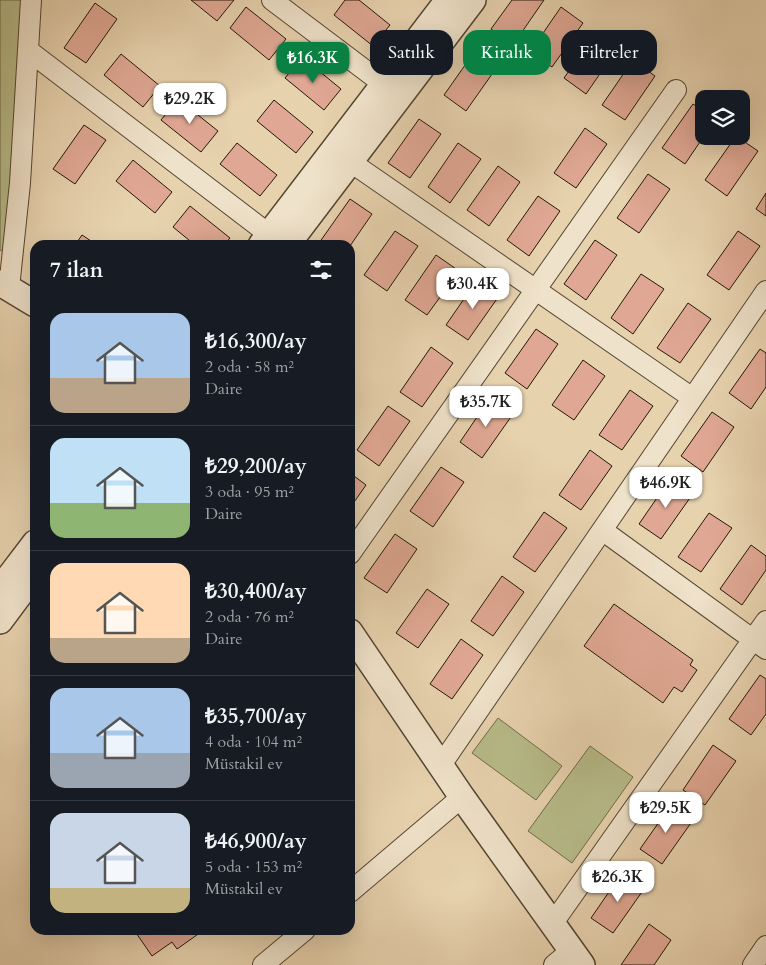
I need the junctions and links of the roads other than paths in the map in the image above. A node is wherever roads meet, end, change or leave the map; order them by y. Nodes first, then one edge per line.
1 (31, 0) edge
2 (272, 0) edge
3 (448, 0) edge
4 (473, 0) edge
5 (29, 51) junction
6 (391, 90) junction
7 (676, 90) dead end
8 (342, 156) junction
9 (272, 240) edge
10 (277, 240) edge
11 (4, 286) edge
12 (537, 290) junction
13 (766, 291) edge
14 (30, 301) edge
15 (691, 397) junction
16 (602, 530) junction
17 (355, 547) edge
18 (30, 549) edge
19 (30, 581) edge
20 (0, 588) edge
21 (0, 621) edge
22 (766, 621) edge
23 (355, 639) edge
24 (759, 644) edge
25 (441, 765) junction
26 (462, 797) junction
27 (355, 888) edge
28 (553, 923) junction
29 (299, 935) edge
30 (766, 946) edge
31 (569, 960) edge
32 (263, 965) edge
33 (753, 965) edge

1 - 5 street
2 - 6 street
3 - 6 street
4 - 6 street
5 - 9 street
5 - 11 street
6 - 8 street
7 - 12 street
8 - 10 street
8 - 12 street
11 - 14 street
12 - 15 street
12 - 17 street
13 - 15 street
15 - 16 street
16 - 24 street
16 - 25 street
18 - 20 street
19 - 21 street
22 - 24 street
23 - 25 street
24 - 28 street
25 - 26 street
26 - 27 street
26 - 28 street
28 - 31 street
29 - 32 street
30 - 33 street

